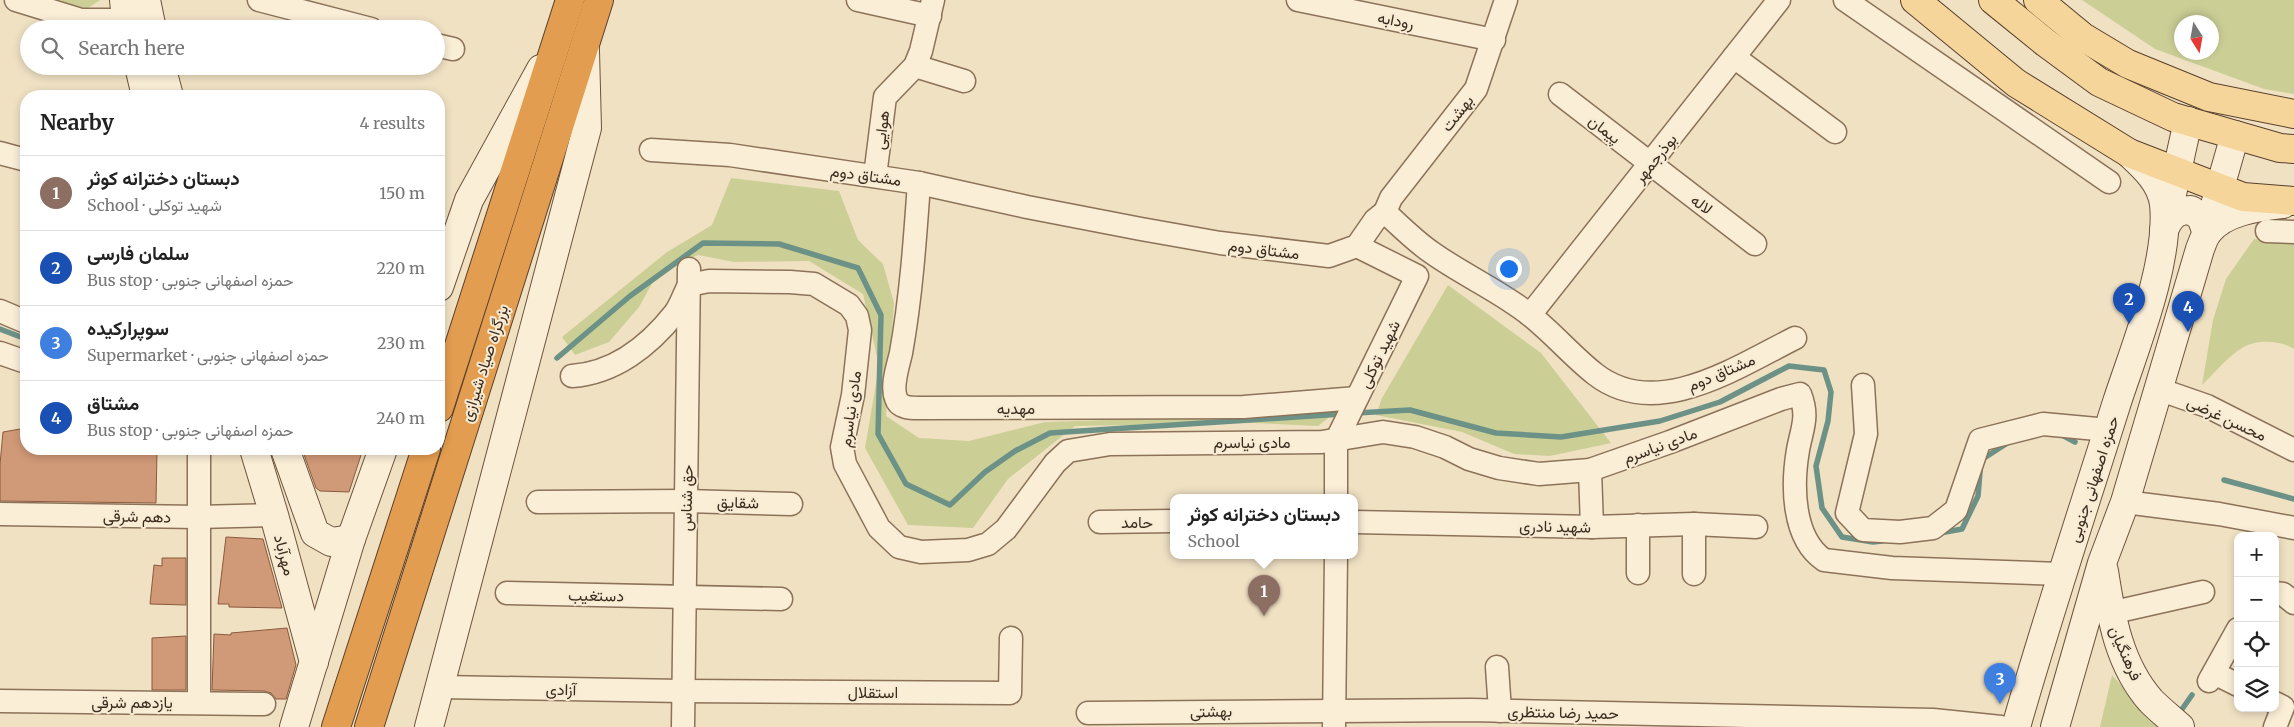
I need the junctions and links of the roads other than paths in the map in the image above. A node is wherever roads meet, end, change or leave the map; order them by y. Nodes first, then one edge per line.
1 (16, 0) edge
2 (146, 0) edge
3 (259, 0) edge
4 (563, 0) edge
5 (570, 0) edge
6 (600, 0) edge
7 (604, 0) edge
8 (858, 0) edge
9 (1298, 0) edge
10 (1506, 0) edge
11 (1779, 0) edge
12 (1845, 0) edge
13 (1915, 0) edge
14 (1993, 0) edge
15 (2038, 0) edge
16 (932, 8) edge
17 (127, 16) edge
18 (150, 20) edge
19 (336, 20) edge
20 (557, 39) junction
21 (1494, 40) junction
22 (584, 46) junction
23 (1734, 57) junction
24 (915, 66) junction
25 (141, 75) edge
26 (163, 75) edge
27 (964, 81) dead end
28 (145, 90) edge
29 (167, 90) edge
30 (1560, 94) dead end
31 (2294, 114) edge
32 (2188, 121) junction
33 (1835, 132) dead end
34 (2235, 135) junction
35 (2294, 149) edge
36 (651, 150) dead end
37 (2129, 152) junction
38 (0, 153) edge
39 (20, 158) edge
40 (1649, 164) junction
41 (2177, 171) junction
42 (875, 176) junction
43 (2109, 182) dead end
44 (919, 183) junction
45 (2220, 188) junction
46 (2294, 202) edge
47 (1385, 212) junction
48 (2164, 230) junction
49 (2267, 231) dead end
50 (2294, 232) edge
51 (2207, 233) junction
52 (1756, 244) dead end
53 (1357, 246) junction
54 (445, 270) edge
55 (689, 277) junction
56 (0, 311) edge
57 (1530, 314) junction
58 (20, 319) edge
59 (1795, 338) dead end
60 (0, 353) edge
61 (20, 360) edge
62 (572, 376) dead end
63 (1863, 386) dead end
64 (445, 389) edge
65 (2158, 389) junction
66 (1357, 398) junction
67 (2108, 430) junction
68 (1336, 441) junction
69 (2294, 450) edge
70 (199, 455) edge
71 (255, 455) edge
72 (287, 455) edge
73 (381, 455) edge
74 (424, 455) edge
75 (1590, 470) junction
76 (298, 485) junction
77 (1336, 494) edge
78 (686, 501) junction
79 (538, 502) dead end
80 (2125, 502) junction
81 (791, 504) dead end
82 (265, 508) junction
83 (0, 514) edge
84 (198, 517) junction
85 (1100, 522) dead end
86 (1170, 522) edge
87 (1358, 522) edge
88 (1694, 524) junction
89 (1638, 525) junction
90 (1592, 527) junction
91 (1756, 527) dead end
92 (2294, 528) edge
93 (351, 540) junction
94 (1336, 559) edge
95 (2102, 563) junction
96 (1638, 573) dead end
97 (1694, 574) dead end
98 (2062, 574) junction
99 (2203, 592) dead end
100 (507, 593) dead end
101 (2279, 594) edge
102 (684, 596) junction
103 (781, 599) dead end
104 (2294, 603) edge
105 (2110, 613) junction
106 (2234, 636) edge
107 (1010, 638) dead end
108 (314, 662) junction
109 (1497, 667) dead end
110 (2234, 684) edge
111 (441, 687) junction
112 (682, 692) junction
113 (0, 700) edge
114 (198, 702) junction
115 (264, 704) dead end
116 (2279, 705) edge
117 (1500, 710) junction
118 (1088, 713) dead end
119 (1335, 718) edge
120 (1470, 719) edge
121 (1897, 723) edge
122 (1962, 725) edge
123 (294, 727) edge
124 (336, 727) edge
125 (369, 727) edge
126 (429, 727) edge
127 (683, 727) edge
128 (2001, 727) edge
129 (2016, 727) edge
130 (2055, 727) edge
131 (2180, 727) edge
132 (2275, 727) edge

1 - 17 street
2 - 18 main road
3 - 19 street
4 - 20 main road
5 - 20 highway, بزرگراه صیاد شیرازی
6 - 22 highway, بزرگراه صیاد شیرازی
7 - 22 main road
8 - 16 street
9 - 21 street, رودابه
10 - 21 street, بهشت
11 - 23 street, بوذرجمهر
12 - 43 street
13 - 37 main road
14 - 32 main road
15 - 31 main road
16 - 24 street, هوایی
20 - 54 main road
20 - 64 highway, بزرگراه صیاد شیرازی
21 - 47 street, بهشت
22 - 111 main road
22 - 125 highway, بزرگراه صیاد شیرازی
23 - 33 street
23 - 40 street, بوذرجمهر
24 - 27 street
24 - 42 street, هوایی
25 - 28 main road
26 - 29 main road
30 - 40 street, پیمان
32 - 34 main road
32 - 41 main road, حمزه اصفهانی جنوبی
34 - 35 main road
34 - 45 main road
36 - 42 street, مشتاق دوم
37 - 41 main road
37 - 48 main road, حمزه اصفهانی جنوبی
38 - 39 street
40 - 52 street, لاله
40 - 57 street, بوذرجمهر
41 - 45 main road
41 - 48 main road, حمزه اصفهانی جنوبی
42 - 44 street, مشتاق دوم
44 - 53 street, مشتاق دوم
44 - 66 street, مهدیه
45 - 46 main road
45 - 51 main road
46 - 51 main road
47 - 53 street
47 - 57 street, مشتاق دوم
48 - 51 main road
48 - 67 main road, حمزه اصفهانی جنوبی
49 - 50 street
51 - 65 main road
53 - 66 street, شهید توکلی
55 - 62 street
55 - 68 street, مادی نیاسرم
55 - 78 street, حق شناس
56 - 58 street
57 - 59 street, مشتاق دوم
60 - 61 street
63 - 67 street
65 - 69 street, محسن غرضی
65 - 80 main road
66 - 68 street, شهید توکلی
67 - 98 main road, حمزه اصفهانی جنوبی
68 - 75 street, مادی نیاسرم
68 - 77 street, شهید توکلی
70 - 84 street
71 - 82 main road, مهرآباد
72 - 76 main road
73 - 93 main road
74 - 124 highway
75 - 90 street
75 - 98 street, مادی نیاسرم
76 - 82 main road
76 - 93 main road
78 - 79 street
78 - 81 street, شقایق
78 - 102 street, حق شناس
80 - 92 street
80 - 95 main road
82 - 84 street, دهم شرقی
82 - 108 main road, مهرآباد
83 - 84 street, دهم شرقی
84 - 114 street
85 - 86 street, حامد
87 - 90 street, شهید نادری
88 - 89 street, شهید نادری
88 - 91 street, شهید نادری
88 - 97 street
89 - 90 street, شهید نادری
89 - 96 street
93 - 108 main road
94 - 119 street
95 - 105 main road, فرهنگیان
95 - 130 main road
98 - 129 main road, حمزه اصفهانی جنوبی
99 - 105 street
100 - 102 street, دستغیب
101 - 104 street
102 - 103 street, دستغیب
102 - 112 street, حق شناس
105 - 131 main road, فرهنگیان
106 - 110 street
107 - 112 street, استقلال
108 - 123 main road
109 - 117 street
111 - 112 street, آزادی
111 - 126 main road
112 - 127 street, حق شناس
113 - 114 street, یازدهم شرقی
114 - 115 street, یازدهم شرقی
116 - 132 street
117 - 120 street, حمید رضا منتظری
117 - 121 street, حمید رضا منتظری
118 - 119 street, بهشتی
119 - 120 street, حمید رضا منتظری
121 - 122 street, حمید رضا منتظری
122 - 128 street, حمید رضا منتظری

